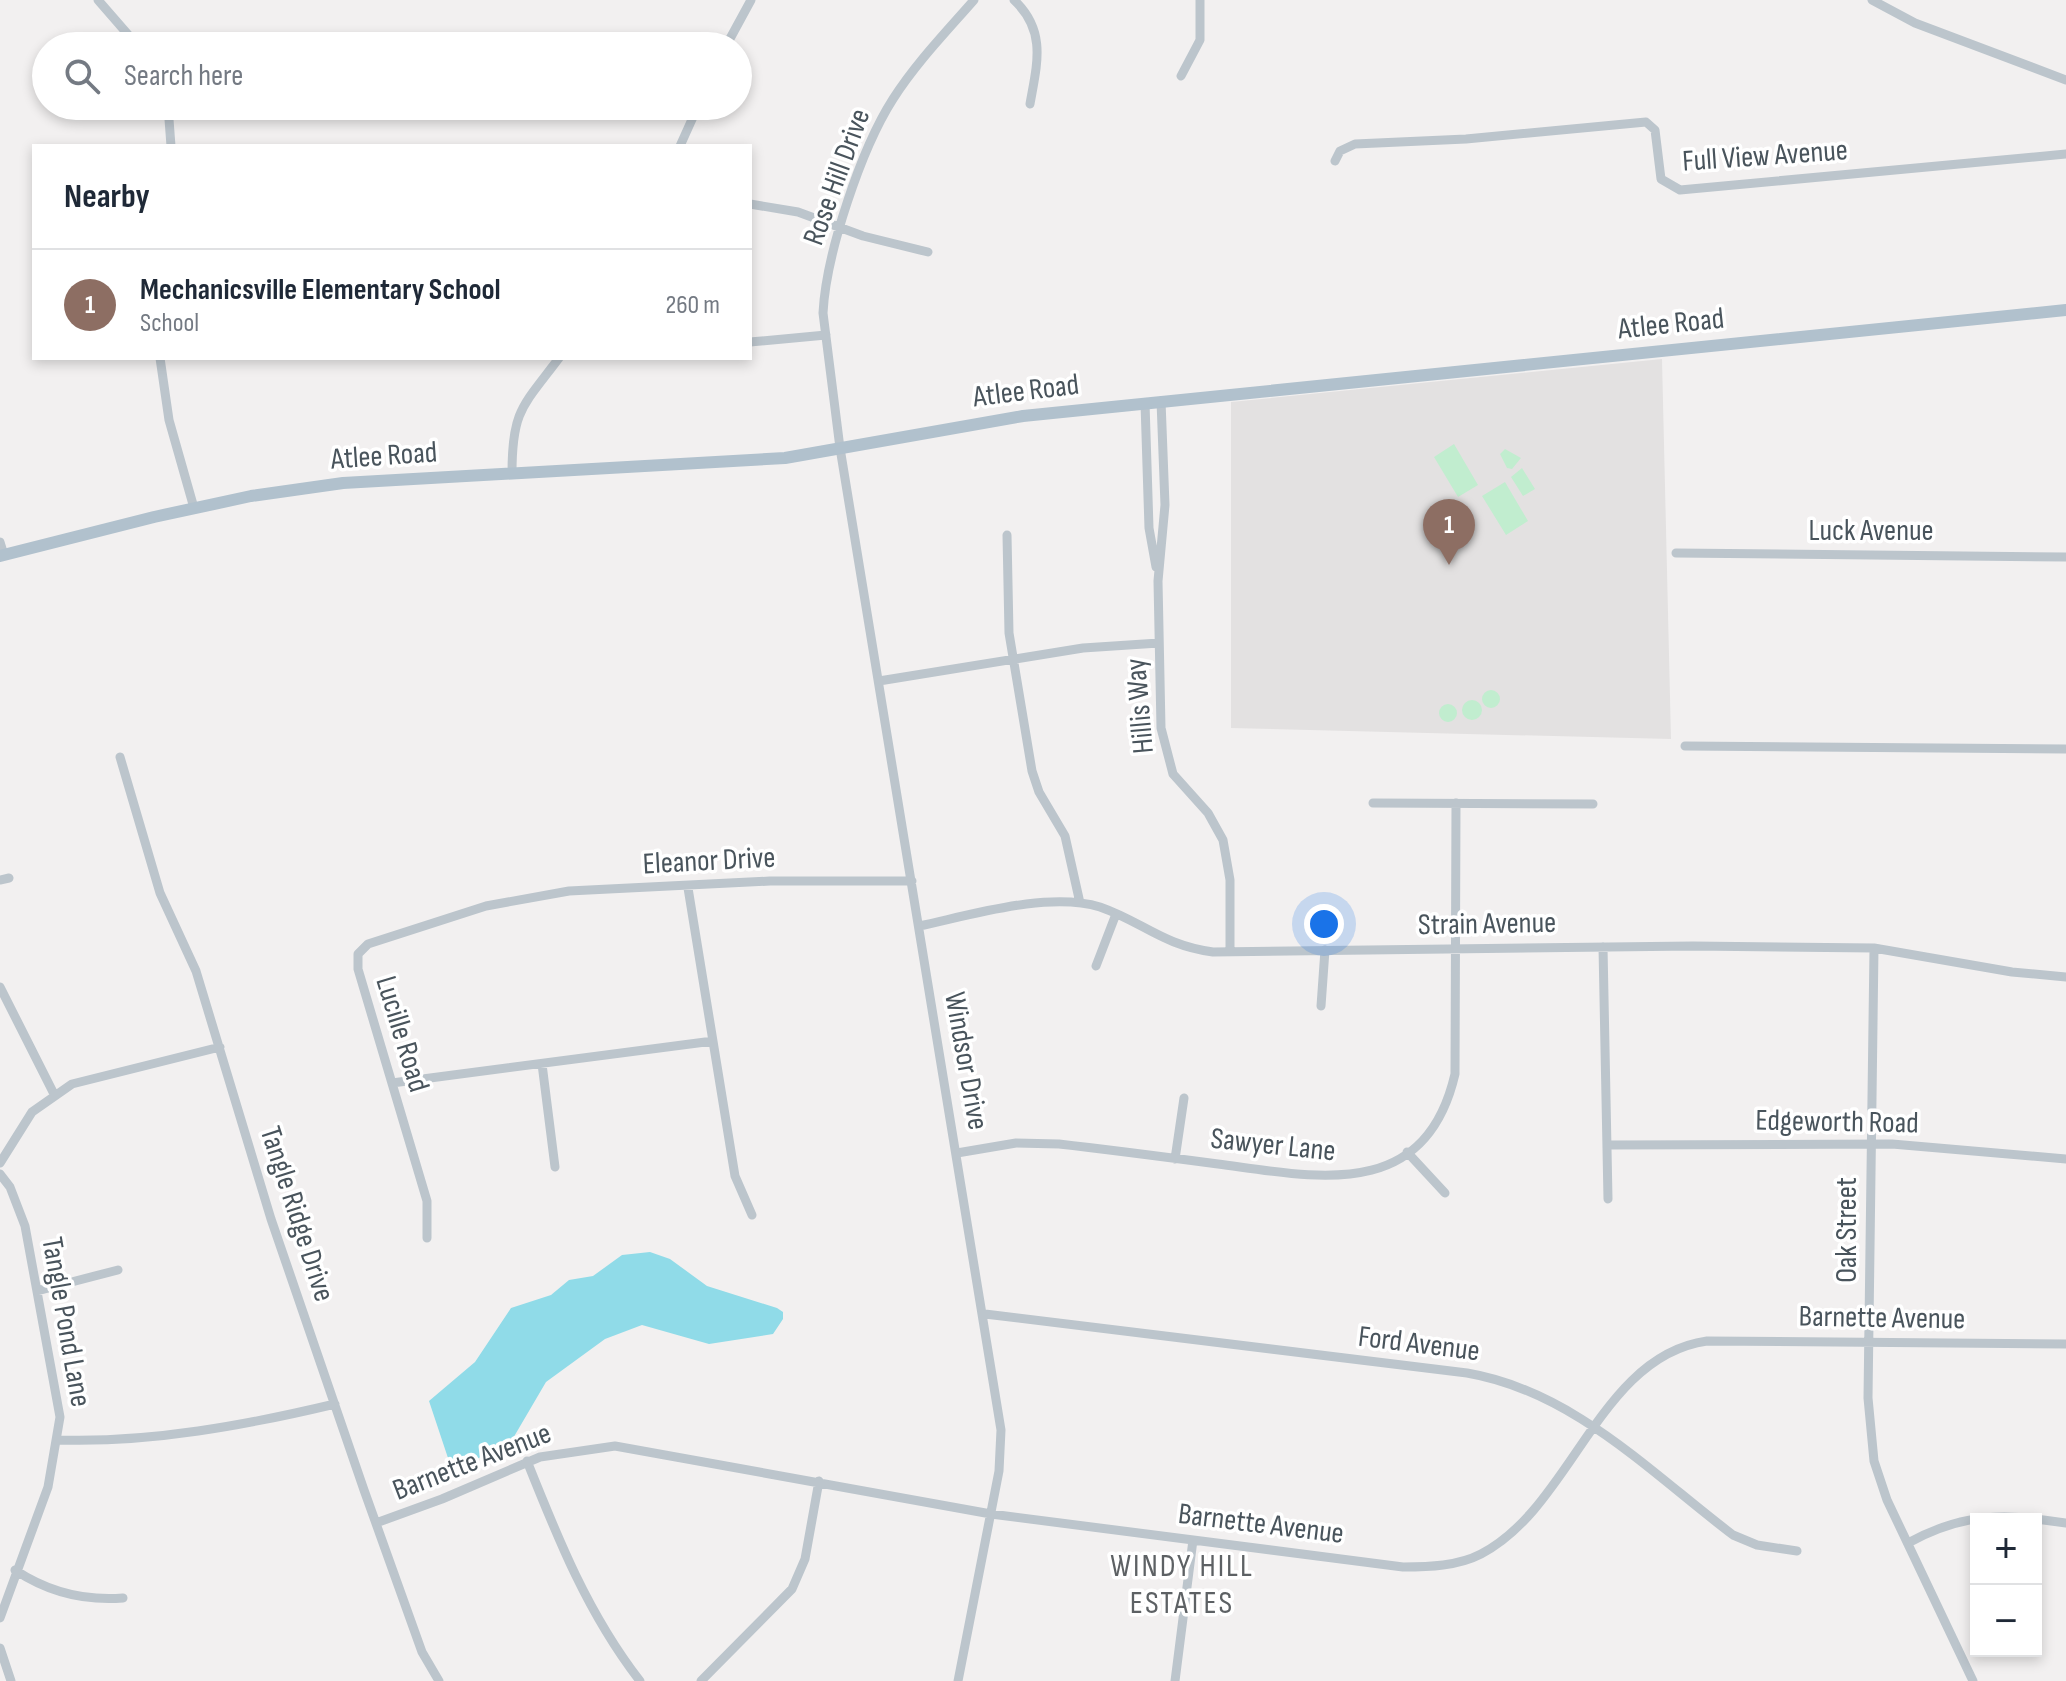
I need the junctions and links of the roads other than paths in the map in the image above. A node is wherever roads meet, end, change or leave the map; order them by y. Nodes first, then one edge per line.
1 (98, 0) edge
2 (751, 0) edge
3 (974, 0) edge
4 (1014, 0) edge
5 (1200, 0) edge
6 (1872, 0) edge
7 (126, 32) edge
8 (734, 32) edge
9 (1181, 76) dead end
10 (2066, 80) edge
11 (1030, 104) dead end
12 (169, 120) edge
13 (692, 120) edge
14 (171, 144) edge
15 (681, 144) edge
16 (2066, 154) edge
17 (1335, 161) dead end
18 (752, 204) edge
19 (839, 226) junction
20 (928, 252) dead end
21 (2066, 310) edge
22 (826, 335) junction
23 (752, 342) edge
24 (160, 360) edge
25 (557, 360) edge
26 (1161, 401) junction
27 (1145, 403) junction
28 (840, 448) junction
29 (512, 473) junction
30 (194, 508) junction
31 (1007, 535) dead end
32 (1, 551) edge
33 (1676, 553) dead end
34 (2066, 557) edge
35 (1158, 581) junction
36 (1159, 643) junction
37 (1013, 659) junction
38 (879, 681) junction
39 (1685, 746) dead end
40 (2066, 749) edge
41 (120, 757) dead end
42 (1373, 803) dead end
43 (1456, 803) junction
44 (1593, 804) dead end
45 (912, 881) junction
46 (688, 888) junction
47 (510, 901) joint
48 (1080, 903) junction
49 (1116, 914) junction
50 (919, 926) junction
51 (1603, 947) junction
52 (1874, 948) junction
53 (1453, 949) junction
54 (1325, 950) junction
55 (1230, 951) junction
56 (1096, 966) dead end
57 (2066, 977) edge
58 (0, 987) edge
59 (1321, 1006) dead end
60 (713, 1041) junction
61 (220, 1047) junction
62 (542, 1064) junction
63 (392, 1083) junction
64 (54, 1094) junction
65 (1184, 1098) dead end
66 (1607, 1145) junction
67 (1871, 1145) junction
68 (1407, 1152) junction
69 (957, 1153) junction
70 (1175, 1159) junction
71 (2066, 1159) edge
72 (0, 1163) edge
73 (555, 1167) dead end
74 (0, 1174) edge
75 (1445, 1193) dead end
76 (1608, 1199) dead end
77 (752, 1215) dead end
78 (427, 1238) dead end
79 (118, 1270) dead end
80 (37, 1291) junction
81 (985, 1314) junction
82 (1870, 1341) junction
83 (2066, 1344) edge
84 (335, 1404) junction
85 (1594, 1429) junction
86 (59, 1440) junction
87 (527, 1461) junction
88 (819, 1481) junction
89 (991, 1514) junction
90 (1970, 1518) edge
91 (2042, 1520) edge
92 (376, 1523) junction
93 (2066, 1523) edge
94 (1193, 1540) junction
95 (1908, 1543) junction
96 (1797, 1551) dead end
97 (15, 1570) junction
98 (123, 1598) dead end
99 (0, 1618) edge
100 (0, 1648) edge
101 (11, 1681) edge
102 (439, 1681) edge
103 (640, 1681) edge
104 (701, 1681) edge
105 (958, 1681) edge
106 (1175, 1681) edge
107 (1973, 1681) edge

1 - 7 street
2 - 8 street
3 - 19 street, Rose Hill Drive
4 - 11 street
5 - 9 street
6 - 10 street
12 - 14 street
13 - 15 street
16 - 17 street, Full View Avenue
18 - 19 street
19 - 20 street
19 - 22 street, Rose Hill Drive
21 - 26 main road, Atlee Road
22 - 23 street
22 - 28 street, Rose Hill Drive
24 - 30 street
25 - 29 street
26 - 27 main road, Atlee Road
26 - 35 street, Hillis Way
27 - 28 main road, Atlee Road
27 - 35 street, Hillis Way
28 - 29 main road, Atlee Road
28 - 38 street, Windsor Drive
29 - 30 main road, Atlee Road
30 - 32 main road, Atlee Road
31 - 37 street
33 - 34 street, Luck Avenue
35 - 36 street, Hillis Way
36 - 37 street
36 - 55 street, Hillis Way
37 - 38 street
37 - 48 street
38 - 45 street, Windsor Drive
39 - 40 street
41 - 61 street, Tangle Ridge Drive
42 - 43 street
43 - 44 street
43 - 53 street, Sawyer Lane
45 - 46 street, Eleanor Drive
45 - 50 street, Windsor Drive
46 - 47 street, Eleanor Drive
46 - 60 street
47 - 63 street, Lucille Road
48 - 49 street, Strain Avenue
48 - 50 street, Strain Avenue
49 - 55 street, Strain Avenue
49 - 56 street
50 - 69 street, Windsor Drive
51 - 52 street, Strain Avenue
51 - 53 street, Strain Avenue
51 - 66 street
52 - 57 street, Strain Avenue
52 - 67 street, Oak Street
53 - 54 street, Strain Avenue
53 - 68 street, Sawyer Lane
54 - 55 street, Strain Avenue
54 - 59 street
58 - 64 street
60 - 62 street
60 - 77 street
61 - 64 street
61 - 84 street, Tangle Ridge Drive
62 - 63 street
62 - 73 street
63 - 78 street, Lucille Road
64 - 72 street
65 - 70 street
66 - 67 street, Edgeworth Road
66 - 76 street
67 - 71 street, Edgeworth Road
67 - 82 street, Oak Street
68 - 70 street, Sawyer Lane
68 - 75 street
69 - 70 street, Sawyer Lane
69 - 81 street, Windsor Drive
74 - 80 street, Tangle Pond Lane
79 - 80 street
80 - 86 street, Tangle Pond Lane
81 - 85 street, Ford Avenue
81 - 89 street, Windsor Drive
82 - 83 street, Barnette Avenue
82 - 85 street, Barnette Avenue
82 - 95 street, Oak Street
84 - 86 street
84 - 92 street, Tangle Ridge Drive
85 - 94 street, Barnette Avenue
85 - 96 street, Ford Avenue
86 - 97 street, Tangle Pond Lane
87 - 88 street, Barnette Avenue
87 - 92 street, Barnette Avenue
87 - 103 street
88 - 89 street, Barnette Avenue
88 - 104 street
89 - 94 street, Barnette Avenue
89 - 105 street, Windsor Drive
90 - 95 street
91 - 93 street
92 - 102 street, Tangle Ridge Drive
94 - 106 street
95 - 107 street, Oak Street
97 - 98 street
97 - 99 street, Tangle Pond Lane
100 - 101 street

